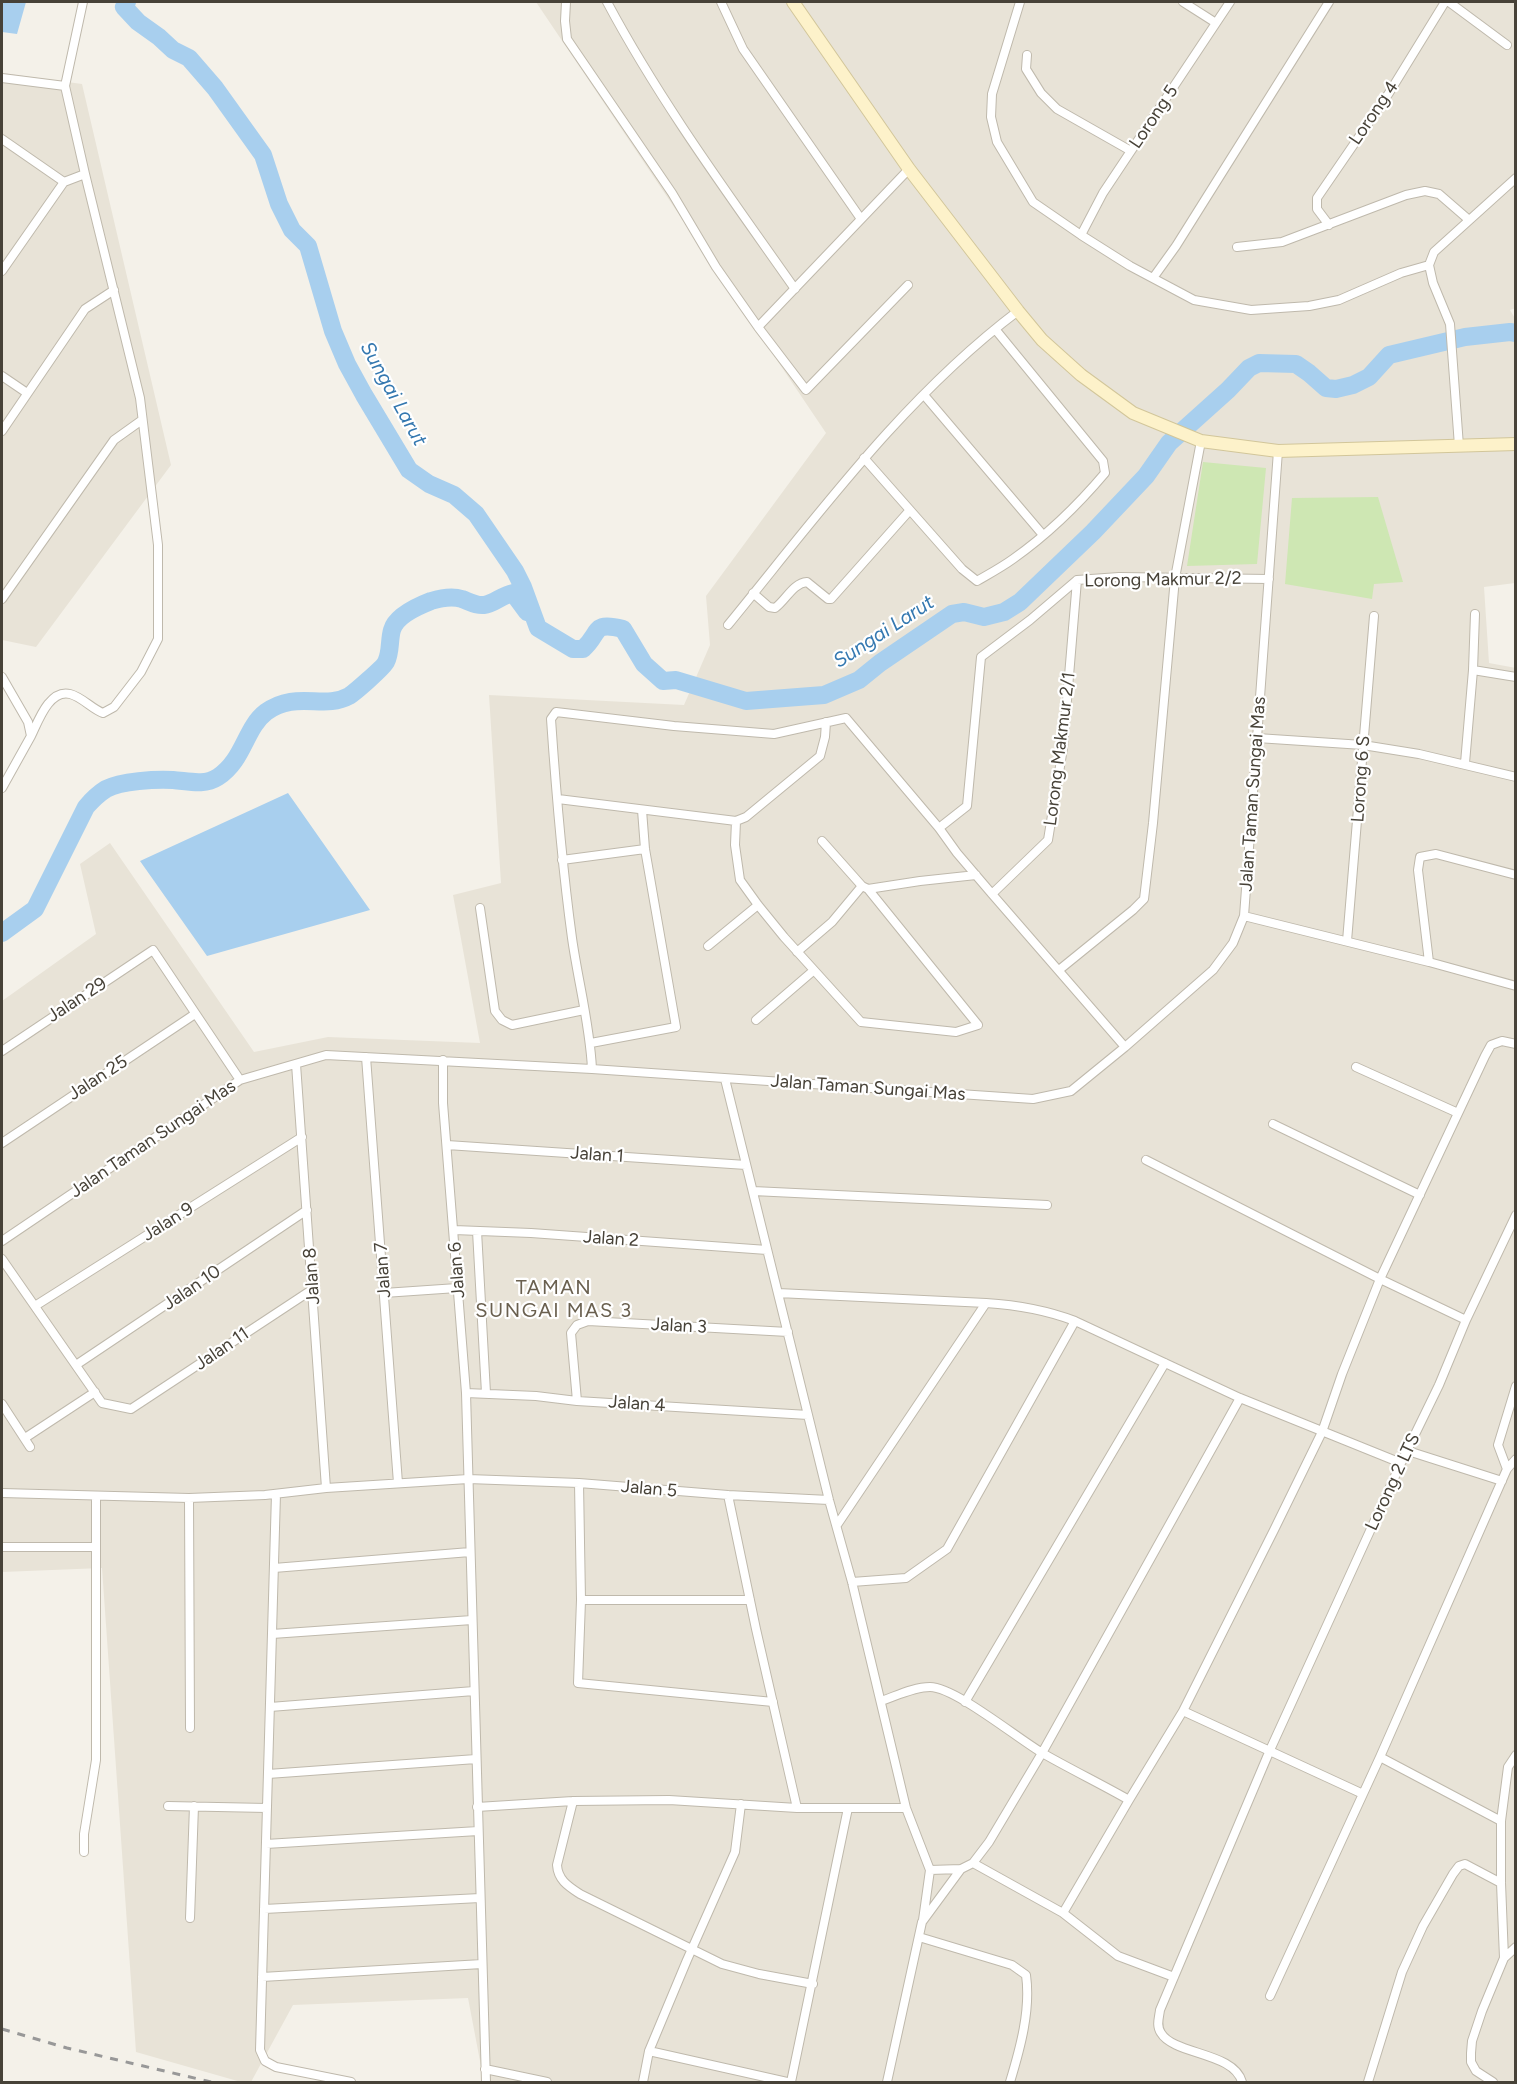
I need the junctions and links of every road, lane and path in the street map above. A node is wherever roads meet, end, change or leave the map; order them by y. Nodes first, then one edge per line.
1 (83, 2) edge
2 (566, 2) edge
3 (607, 2) edge
4 (721, 2) edge
5 (793, 2) edge
6 (1020, 2) edge
7 (1184, 2) edge
8 (1230, 2) edge
9 (1329, 2) edge
10 (1447, 2) edge
11 (1216, 23) junction
12 (1507, 45) dead end
13 (1028, 55) dead end
14 (2, 78) edge
15 (65, 86) junction
16 (2, 139) edge
17 (1131, 151) junction
18 (909, 169) junction
19 (85, 174) junction
20 (1515, 178) edge
21 (64, 182) junction
22 (861, 219) junction
23 (1469, 220) junction
24 (1329, 225) junction
25 (1081, 235) junction
26 (1238, 247) dead end
27 (1429, 265) junction
28 (2, 271) edge
29 (1154, 278) junction
30 (908, 285) dead end
31 (795, 289) junction
32 (114, 290) junction
33 (1018, 312) junction
34 (758, 327) junction
35 (995, 329) junction
36 (2, 376) edge
37 (27, 393) junction
38 (924, 395) junction
39 (142, 420) junction
40 (2, 431) edge
41 (1202, 441) junction
42 (1515, 444) edge
43 (1459, 446) junction
44 (1278, 451) junction
45 (864, 458) junction
46 (910, 510) junction
47 (1043, 535) junction
48 (1175, 578) junction
49 (1269, 579) junction
50 (1077, 580) junction
51 (753, 593) junction
52 (2, 599) edge
53 (1475, 614) dead end
54 (1374, 616) dead end
55 (728, 625) dead end
56 (1473, 670) junction
57 (2, 677) edge
58 (1515, 677) edge
59 (826, 722) junction
60 (31, 736) junction
61 (1257, 738) junction
62 (1363, 745) junction
63 (1465, 763) junction
64 (1515, 777) edge
65 (2, 788) edge
66 (558, 799) junction
67 (642, 810) junction
68 (736, 821) junction
69 (939, 828) junction
70 (822, 842) dead end
71 (645, 849) junction
72 (562, 860) junction
73 (976, 875) junction
74 (1515, 875) edge
75 (865, 888) junction
76 (992, 894) junction
77 (758, 905) junction
78 (480, 908) dead end
79 (1244, 916) junction
80 (1347, 941) junction
81 (708, 946) dead end
82 (798, 952) junction
83 (1429, 962) junction
84 (813, 970) junction
85 (1059, 970) junction
86 (1515, 986) edge
87 (584, 1010) junction
88 (195, 1014) junction
89 (756, 1020) dead end
90 (591, 1043) junction
91 (1515, 1044) edge
92 (1125, 1047) junction
93 (2, 1051) edge
94 (366, 1057) junction
95 (443, 1060) junction
96 (296, 1064) junction
97 (1356, 1067) dead end
98 (592, 1069) junction
99 (725, 1079) junction
100 (240, 1080) junction
101 (1458, 1113) junction
102 (1273, 1124) dead end
103 (302, 1137) junction
104 (2, 1143) edge
105 (447, 1145) junction
106 (1146, 1160) dead end
107 (746, 1165) junction
108 (753, 1191) junction
109 (1420, 1195) junction
110 (1047, 1205) dead end
111 (308, 1210) junction
112 (1515, 1215) edge
113 (454, 1230) junction
114 (477, 1231) junction
115 (2, 1241) edge
116 (767, 1250) junction
117 (2, 1258) edge
118 (1380, 1279) junction
119 (313, 1288) junction
120 (458, 1288) junction
121 (384, 1293) junction
122 (778, 1293) junction
123 (986, 1303) junction
124 (35, 1306) junction
125 (1466, 1320) junction
126 (1075, 1321) junction
127 (788, 1332) junction
128 (1165, 1363) junction
129 (76, 1365) junction
130 (1515, 1386) edge
131 (95, 1392) junction
132 (466, 1393) junction
133 (486, 1393) junction
134 (1240, 1398) junction
135 (577, 1401) junction
136 (2, 1404) edge
137 (808, 1415) junction
138 (1322, 1432) junction
139 (25, 1438) junction
140 (30, 1447) dead end
141 (1408, 1451) junction
142 (1515, 1459) edge
143 (1401, 1463) junction
144 (1507, 1469) junction
145 (468, 1479) junction
146 (1502, 1481) junction
147 (398, 1483) junction
148 (579, 1483) junction
149 (326, 1488) junction
150 (2, 1493) edge
151 (276, 1494) junction
152 (728, 1495) junction
153 (96, 1497) junction
154 (189, 1498) junction
155 (829, 1500) junction
156 (837, 1525) junction
157 (2, 1546) edge
158 (94, 1547) junction
159 (470, 1551) junction
160 (274, 1568) junction
161 (852, 1582) junction
162 (581, 1600) junction
163 (750, 1600) junction
164 (472, 1620) junction
165 (272, 1634) junction
166 (474, 1691) junction
167 (881, 1701) junction
168 (773, 1702) junction
169 (965, 1702) junction
170 (270, 1707) junction
171 (1183, 1711) junction
172 (190, 1728) dead end
173 (1270, 1750) junction
174 (1042, 1753) junction
175 (1515, 1755) edge
176 (1380, 1757) junction
177 (476, 1759) junction
178 (268, 1774) junction
179 (1363, 1794) junction
180 (1129, 1800) junction
181 (573, 1801) junction
182 (741, 1803) junction
183 (168, 1806) dead end
184 (194, 1806) junction
185 (477, 1807) junction
186 (797, 1808) junction
187 (848, 1808) junction
188 (906, 1808) junction
189 (267, 1809) junction
190 (1501, 1821) junction
191 (478, 1831) junction
192 (266, 1844) junction
193 (84, 1852) dead end
194 (973, 1863) junction
195 (961, 1869) junction
196 (930, 1870) junction
197 (1501, 1883) junction
198 (480, 1898) junction
199 (264, 1909) junction
200 (1063, 1913) junction
201 (190, 1918) dead end
202 (922, 1922) junction
203 (919, 1937) junction
204 (1515, 1947) edge
205 (693, 1950) junction
206 (1504, 1958) junction
207 (482, 1964) junction
208 (262, 1977) junction
209 (1174, 1977) junction
210 (813, 1984) junction
211 (1270, 1996) dead end
212 (649, 2051) junction
213 (486, 2069) junction
214 (351, 2082) edge
215 (486, 2082) edge
216 (547, 2082) edge
217 (643, 2082) edge
218 (786, 2082) edge
219 (791, 2082) edge
220 (887, 2082) edge
221 (1010, 2082) edge
222 (1242, 2082) edge
223 (1368, 2082) edge
224 (1493, 2082) edge

1 - 15 street
2 - 34 street
3 - 31 street
4 - 22 street
5 - 18 street
6 - 25 street
7 - 11 street
8 - 11 street, Lorong 5
9 - 29 street
10 - 12 street
10 - 24 street, Lorong 4
11 - 17 street, Lorong 5
13 - 17 street
14 - 15 street
15 - 19 street
16 - 21 street
17 - 25 street, Lorong 5
18 - 22 street
18 - 33 street
19 - 21 street
19 - 32 street
20 - 23 street
21 - 28 street
22 - 31 street
23 - 24 street
23 - 27 street
24 - 26 street
25 - 29 street
27 - 29 street
27 - 43 street
30 - 34 street
31 - 34 street
32 - 37 street
32 - 39 street
33 - 35 street
33 - 41 street
35 - 38 street
35 - 47 street
36 - 37 street
37 - 40 street
38 - 45 street
38 - 47 street
39 - 52 street
39 - 60 street
41 - 44 street
41 - 48 street
42 - 43 street
43 - 44 street
44 - 49 street, Jalan Taman Sungai Mas
45 - 46 street
45 - 51 street
46 - 47 street
46 - 51 street
48 - 49 street, Lorong Makmur 2/2
48 - 50 street, Lorong Makmur 2/2
48 - 85 street
49 - 61 street, Jalan Taman Sungai Mas
50 - 69 street, Lorong Makmur 2/2
50 - 76 street, Lorong Makmur 2/1
51 - 55 street
53 - 56 street
54 - 62 street, Lorong 6 S
56 - 58 street
56 - 63 street
57 - 60 street
59 - 66 street
59 - 68 street
59 - 69 street
60 - 65 street
61 - 62 street
61 - 79 street, Jalan Taman Sungai Mas
62 - 63 street
62 - 80 street, Lorong 6 S
63 - 64 street
66 - 67 street
66 - 72 street
67 - 68 street
67 - 71 street
68 - 77 street
69 - 73 street
70 - 75 street
71 - 72 street
71 - 90 street
72 - 87 street
73 - 75 street
73 - 76 street
74 - 83 street
75 - 82 street
75 - 84 street
76 - 85 street
77 - 81 street
77 - 82 street
78 - 87 street
79 - 80 street
79 - 92 street, Jalan Taman Sungai Mas
80 - 83 street
82 - 84 street
83 - 86 street
84 - 89 street
85 - 92 street
87 - 90 street
88 - 93 street, Jalan 29
88 - 100 street
88 - 104 street, Jalan 25
90 - 98 street
91 - 101 street
92 - 99 street, Jalan Taman Sungai Mas
94 - 95 street, Jalan Taman Sungai Mas
94 - 96 street, Jalan Taman Sungai Mas
94 - 121 street, Jalan 7
95 - 98 street, Jalan Taman Sungai Mas
95 - 105 street, Jalan 6
96 - 100 street, Jalan Taman Sungai Mas
96 - 103 street, Jalan 8
97 - 101 street
98 - 99 street, Jalan Taman Sungai Mas
99 - 107 street
100 - 115 street, Jalan Taman Sungai Mas
101 - 109 street
102 - 109 street
103 - 111 street, Jalan 8
103 - 124 street, Jalan 9
105 - 107 street, Jalan 1
105 - 113 street, Jalan 6
106 - 118 street
107 - 108 street
108 - 110 street
108 - 116 street
109 - 118 street
111 - 119 street, Jalan 8
111 - 129 street, Jalan 10
112 - 125 street, Lorong 2 LTS
113 - 114 street, Jalan 2
113 - 120 street, Jalan 6
114 - 116 street, Jalan 2
114 - 133 street
116 - 122 street
117 - 124 street
118 - 125 street
118 - 138 street
119 - 131 street, Jalan 11
119 - 149 street, Jalan 8
120 - 121 street
120 - 132 street, Jalan 6
121 - 147 street, Jalan 7
122 - 123 street
122 - 127 street
123 - 126 street
123 - 156 street
124 - 129 street
125 - 141 street, Lorong 2 LTS
126 - 128 street
126 - 161 street
127 - 135 street, Jalan 3
127 - 137 street
128 - 134 street
128 - 169 street
129 - 131 street
130 - 144 street
131 - 139 street
132 - 133 street, Jalan 4
132 - 145 street, Jalan 6
133 - 135 street, Jalan 4
134 - 138 street
134 - 174 street
135 - 137 street, Jalan 4
136 - 139 street
137 - 155 street
138 - 143 street
138 - 171 street
139 - 140 street
141 - 143 street, Lorong 2 LTS
141 - 146 street
142 - 144 street
143 - 173 street, Lorong 2 LTS
144 - 146 street
145 - 147 street, Jalan 5
145 - 148 street, Jalan 5
145 - 159 street, Jalan 6
146 - 176 street
147 - 149 street, Jalan 5
148 - 152 street, Jalan 5
148 - 162 street
149 - 151 street, Jalan 5
150 - 153 street, Jalan 5
151 - 154 street, Jalan 5
151 - 160 street
152 - 155 street, Jalan 5
152 - 163 street
153 - 154 street, Jalan 5
153 - 158 street
154 - 172 street
155 - 156 street
156 - 161 street
157 - 158 street
158 - 193 street
159 - 160 street
159 - 164 street, Jalan 6
160 - 165 street
161 - 167 street
162 - 163 street
162 - 168 street
163 - 168 street
164 - 165 street
164 - 166 street, Jalan 6
165 - 170 street
166 - 170 street
166 - 177 street, Jalan 6
167 - 169 street
167 - 188 street
168 - 186 street
169 - 174 street
170 - 178 street
171 - 173 street
171 - 180 street
173 - 179 street
173 - 209 street, Lorong 2 LTS
174 - 180 street
174 - 194 street
175 - 190 street
176 - 179 street
176 - 190 street
177 - 178 street
177 - 185 street, Jalan 6
178 - 189 street
179 - 211 street
180 - 200 street
181 - 182 street
181 - 185 street
181 - 205 street
182 - 186 street
182 - 205 street
183 - 184 street
184 - 189 street
184 - 201 street
185 - 191 street, Jalan 6
186 - 187 street
187 - 188 street
187 - 210 street
188 - 196 street
189 - 192 street
190 - 197 street
191 - 192 street
191 - 198 street, Jalan 6
192 - 199 street
194 - 195 street
194 - 200 street
195 - 196 street
195 - 202 street
196 - 202 street
197 - 206 street
197 - 223 street
198 - 199 street
198 - 207 street, Jalan 6
199 - 208 street
200 - 209 street
202 - 203 street
203 - 220 street
203 - 221 street
204 - 206 street
205 - 210 street
205 - 212 street
206 - 224 street
207 - 208 street
207 - 213 street, Jalan 6
208 - 214 street
209 - 222 street, Lorong 2 LTS
210 - 219 street
212 - 217 street
212 - 218 street
213 - 215 street, Jalan 6
213 - 216 street

